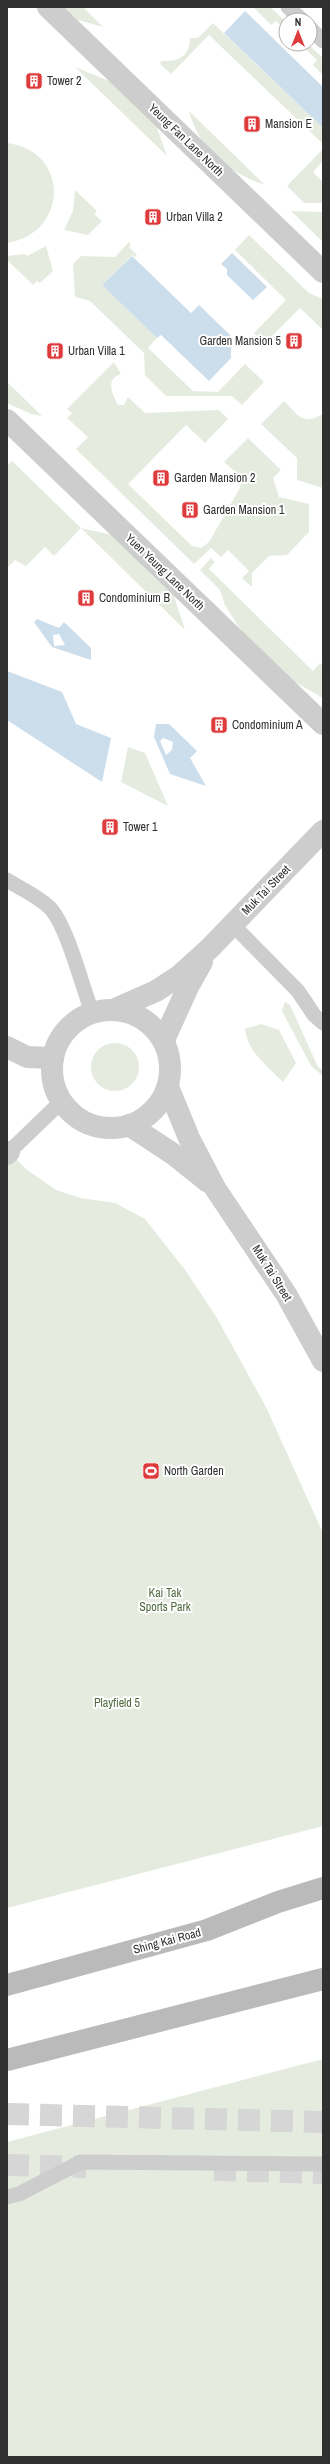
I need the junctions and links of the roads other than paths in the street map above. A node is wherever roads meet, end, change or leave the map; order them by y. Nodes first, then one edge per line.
1 (48, 7) edge
2 (323, 272) edge
3 (7, 420) edge
4 (323, 724) edge
5 (323, 831) edge
6 (7, 880) edge
7 (233, 925) junction
8 (209, 949) junction
9 (115, 1009) junction
10 (92, 1012) junction
11 (323, 1023) edge
12 (164, 1040) junction
13 (7, 1046) edge
14 (53, 1058) junction
15 (168, 1087) junction
16 (62, 1101) junction
17 (129, 1125) junction
18 (8, 1153) edge
19 (215, 1188) junction
20 (323, 1361) edge
21 (323, 1888) edge
22 (323, 1979) edge
23 (7, 1985) edge
24 (7, 2060) edge
25 (323, 2164) edge
26 (7, 2197) edge

1 - 2 street, Yeung Fan Lane North
3 - 4 street, Yuen Yeung Lane North
5 - 7 street, Muk Tai Street
6 - 10 lane
7 - 8 street, Muk Tai Street
7 - 11 lane
8 - 9 street, Muk Tai Street
8 - 12 street, Muk Tai Street
9 - 10 street, Muk Tai Street
9 - 12 street, Muk Tai Street
10 - 14 street, Muk Tai Street
12 - 15 street, Muk Tai Street
13 - 14 street
14 - 16 street, Muk Tai Street
15 - 17 street, Muk Tai Street
15 - 19 street, Muk Tai Street
16 - 17 street, Muk Tai Street
16 - 18 lane
17 - 19 street, Muk Tai Street
19 - 20 street, Muk Tai Street
21 - 23 main road, Shing Kai Road
22 - 24 main road
25 - 26 lane

